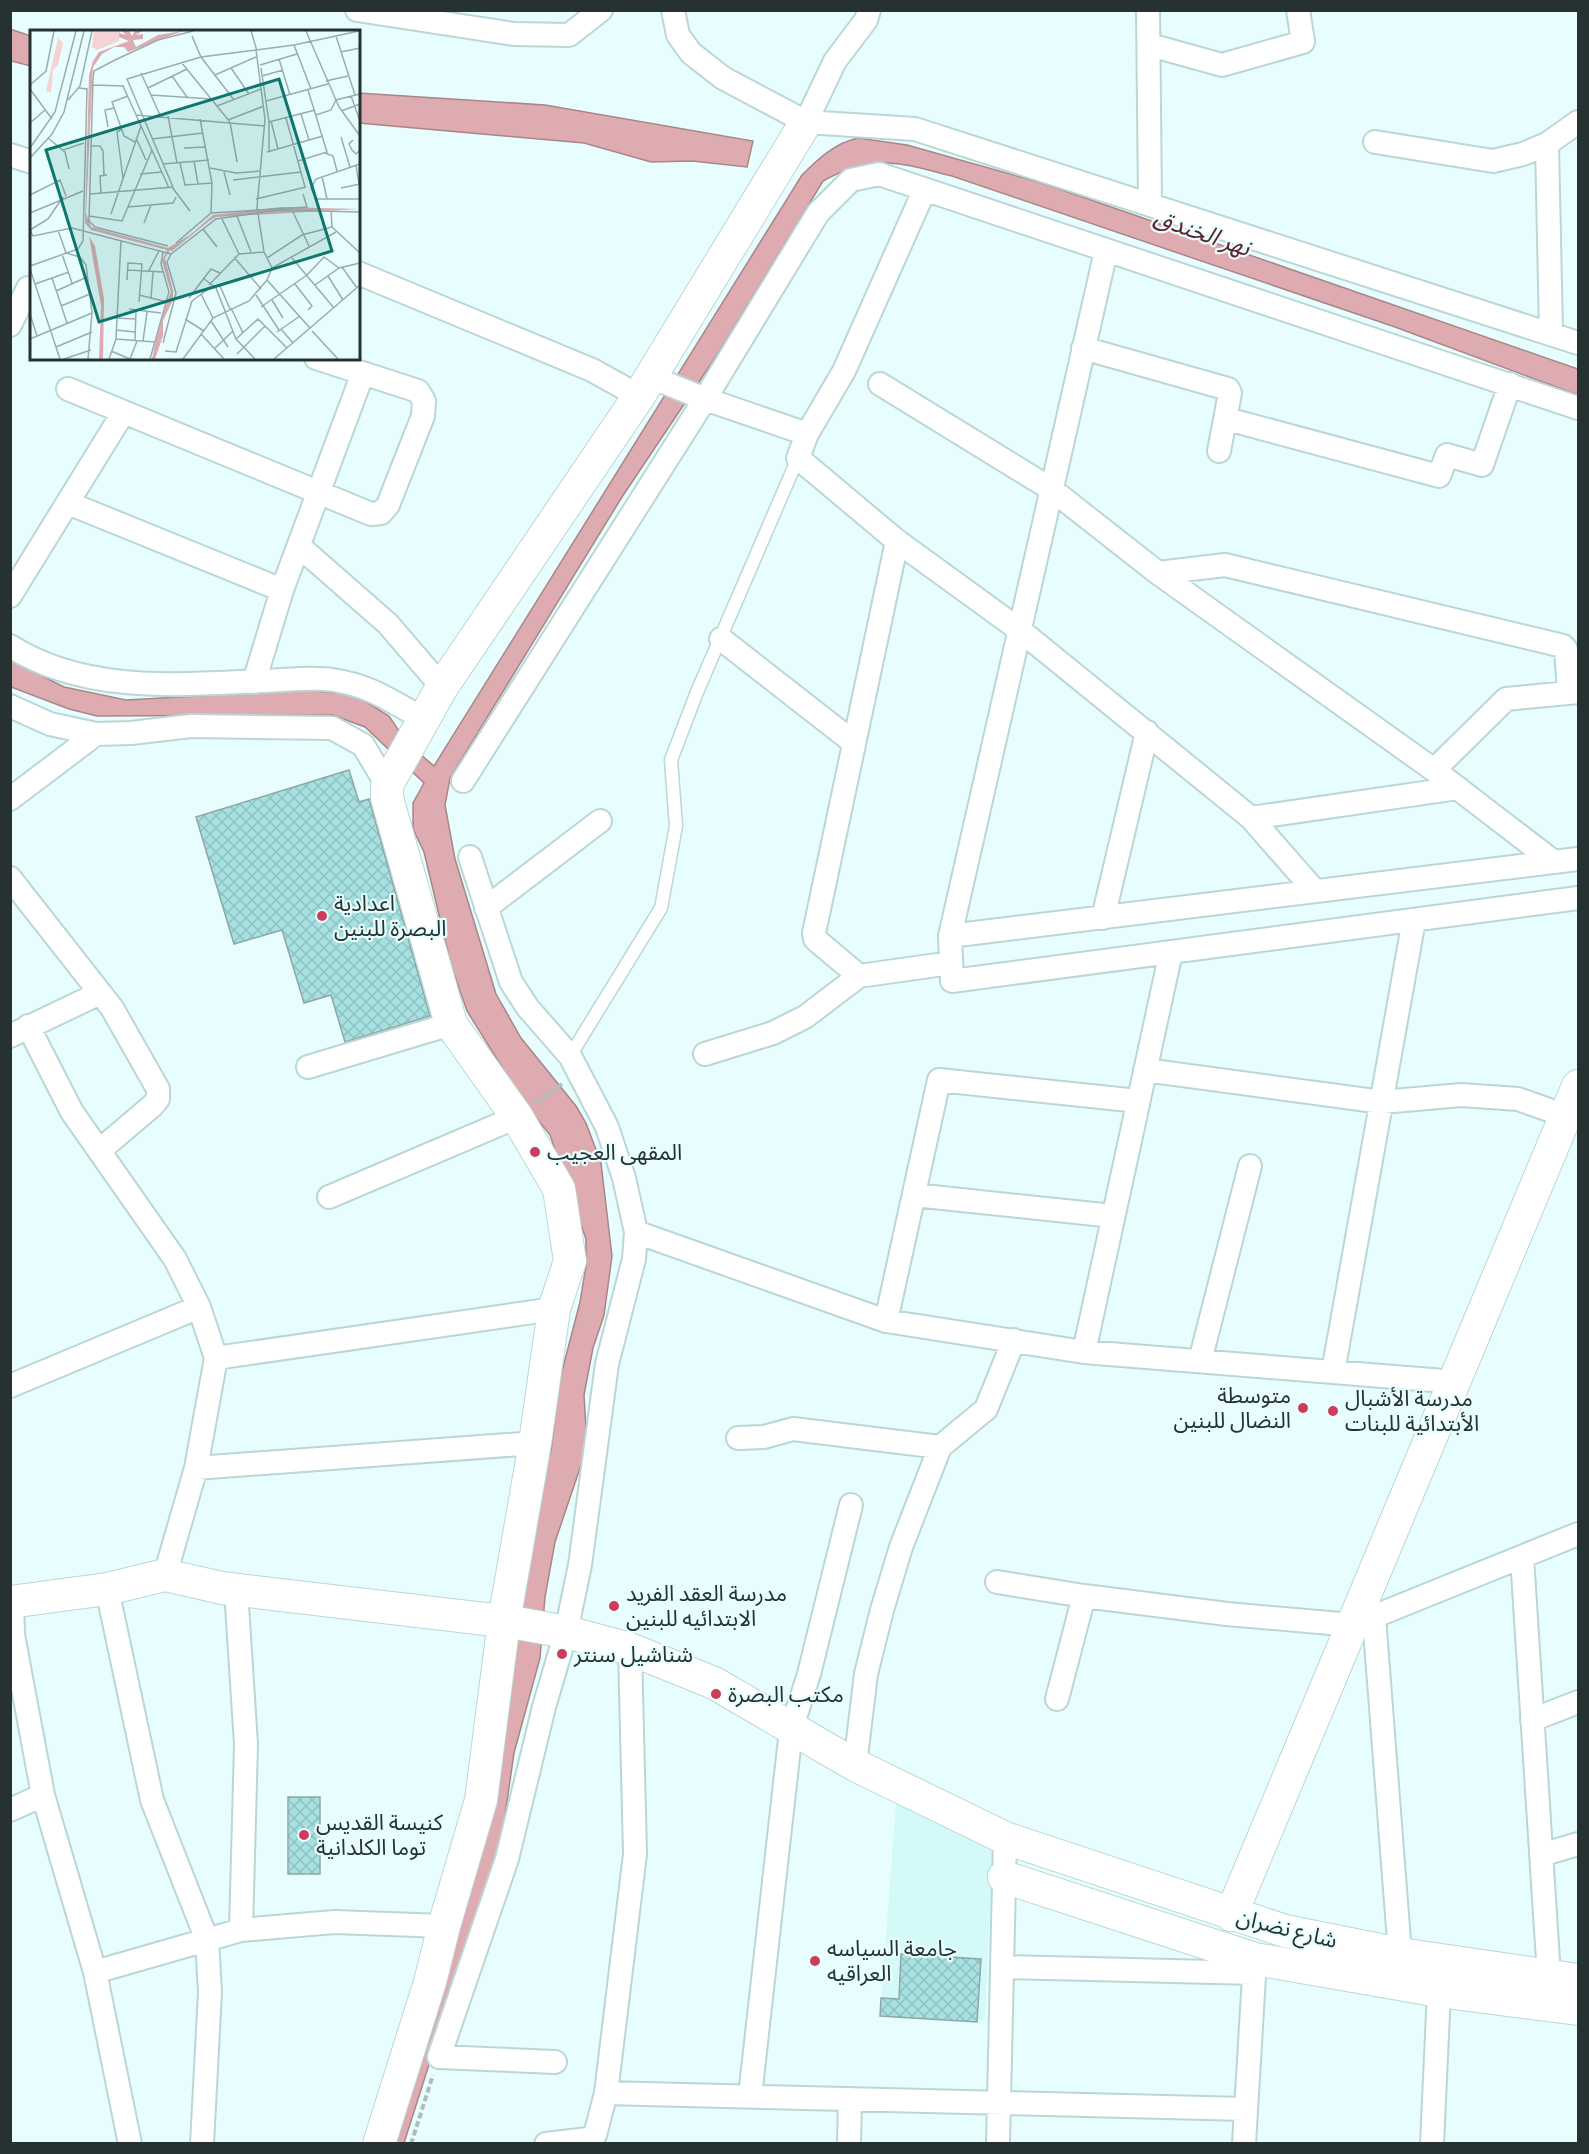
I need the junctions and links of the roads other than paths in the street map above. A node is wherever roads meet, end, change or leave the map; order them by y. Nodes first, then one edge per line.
1 (357, 10) edge
2 (601, 10) edge
3 (673, 10) edge
4 (868, 10) edge
5 (1300, 11) edge
6 (1146, 13) edge
7 (411, 15) edge
8 (1150, 45) junction
9 (806, 122) junction
10 (1578, 122) edge
11 (1375, 142) dead end
12 (1547, 144) junction
13 (10, 155) edge
14 (30, 161) edge
15 (924, 191) junction
16 (1150, 203) junction
17 (1106, 251) junction
18 (360, 274) edge
19 (28, 288) dead end
20 (10, 325) edge
21 (1551, 333) junction
22 (1578, 343) edge
23 (1083, 348) junction
24 (322, 360) edge
25 (363, 373) junction
26 (880, 384) dead end
27 (1510, 384) junction
28 (650, 385) junction
29 (68, 389) dead end
30 (702, 398) junction
31 (1578, 408) edge
32 (123, 412) junction
33 (1227, 419) junction
34 (807, 434) junction
35 (1220, 451) dead end
36 (798, 458) junction
37 (1051, 489) junction
38 (318, 493) junction
39 (68, 503) junction
40 (897, 541) junction
41 (300, 546) junction
42 (1158, 573) junction
43 (282, 590) junction
44 (10, 596) edge
45 (1021, 631) junction
46 (721, 639) junction
47 (10, 646) edge
48 (255, 682) junction
49 (442, 687) junction
50 (1574, 692) edge
51 (10, 706) edge
52 (419, 729) junction
53 (1147, 732) junction
54 (96, 734) junction
55 (854, 742) junction
56 (1434, 770) junction
57 (392, 778) junction
58 (463, 781) dead end
59 (1458, 788) junction
60 (10, 799) edge
61 (1251, 818) junction
62 (600, 821) dead end
63 (470, 857) dead end
64 (1578, 859) edge
65 (1554, 862) junction
66 (10, 878) edge
67 (1315, 891) junction
68 (1578, 898) edge
69 (486, 908) junction
70 (1103, 918) junction
71 (1414, 920) junction
72 (950, 936) junction
73 (1171, 952) junction
74 (952, 972) junction
75 (859, 976) junction
76 (100, 993) junction
77 (450, 1024) junction
78 (19, 1031) edge
79 (705, 1054) dead end
80 (570, 1056) junction
81 (308, 1068) dead end
82 (1145, 1070) junction
83 (1578, 1086) edge
84 (1138, 1101) junction
85 (1382, 1102) junction
86 (525, 1111) junction
87 (1566, 1116) junction
88 (100, 1150) junction
89 (1250, 1166) dead end
90 (914, 1195) junction
91 (329, 1197) dead end
92 (1113, 1216) junction
93 (636, 1232) junction
94 (199, 1307) junction
95 (554, 1309) junction
96 (886, 1321) junction
97 (1014, 1340) junction
98 (1084, 1352) junction
99 (216, 1358) junction
100 (1200, 1361) junction
101 (1333, 1372) junction
102 (1456, 1382) junction
103 (10, 1386) edge
104 (738, 1438) dead end
105 (535, 1443) junction
106 (940, 1447) junction
107 (196, 1468) junction
108 (851, 1505) dead end
109 (1578, 1534) edge
110 (1522, 1557) junction
111 (165, 1575) junction
112 (997, 1582) dead end
113 (107, 1589) junction
114 (236, 1590) junction
115 (1084, 1596) junction
116 (11, 1602) edge
117 (1364, 1621) junction
118 (507, 1622) junction
119 (563, 1632) junction
120 (12, 1635) edge
121 (630, 1649) junction
122 (1057, 1699) dead end
123 (1578, 1702) edge
124 (1532, 1720) junction
125 (791, 1730) junction
126 (855, 1765) junction
127 (43, 1795) junction
128 (10, 1810) edge
129 (1005, 1838) junction
130 (1578, 1844) edge
131 (1541, 1855) junction
132 (1004, 1877) junction
133 (1231, 1915) junction
134 (444, 1926) junction
135 (241, 1930) junction
136 (207, 1941) junction
137 (1400, 1954) junction
138 (1440, 1959) junction
139 (1255, 1966) junction
140 (1002, 1967) junction
141 (95, 1972) junction
142 (1564, 1978) edge
143 (1439, 1991) junction
144 (1578, 2009) edge
145 (555, 2062) dead end
146 (606, 2093) junction
147 (750, 2096) junction
148 (850, 2099) junction
149 (999, 2103) junction
150 (1245, 2109) junction
151 (589, 2141) edge
152 (130, 2144) edge
153 (202, 2144) edge
154 (379, 2144) edge
155 (546, 2144) edge
156 (849, 2144) edge
157 (998, 2144) edge
158 (1244, 2144) edge
159 (1432, 2144) edge

1 - 7 street
2 - 7 street
3 - 9 street
4 - 9 street
5 - 8 street
6 - 8 street
8 - 16 street
9 - 16 street
9 - 28 street
10 - 12 street
11 - 12 street
12 - 21 street
13 - 14 street
15 - 17 street
15 - 30 street
15 - 34 street
16 - 21 street
17 - 23 street
17 - 27 street
18 - 28 street
19 - 20 street
21 - 22 street
23 - 33 street
23 - 37 street
24 - 25 street
25 - 38 street
25 - 38 street
26 - 37 street
27 - 31 street
27 - 33 street
28 - 30 street
28 - 49 street
29 - 32 street
30 - 34 street
30 - 58 street
32 - 38 street
32 - 39 street
33 - 35 street
34 - 36 street
36 - 40 street
36 - 46 lane
37 - 42 street
37 - 45 street
38 - 41 street
39 - 43 street
39 - 44 street
40 - 45 street
40 - 55 street
41 - 43 street
41 - 49 street
42 - 50 street
42 - 56 street
43 - 48 street
45 - 53 street
45 - 72 street
46 - 55 street
46 - 80 lane
47 - 48 street
48 - 52 street
49 - 52 street
50 - 56 street
51 - 54 street
52 - 57 street
53 - 61 street
53 - 70 street
54 - 57 street
54 - 60 street
55 - 75 street
56 - 59 street
57 - 77 street
59 - 61 street
59 - 65 street
61 - 67 street
62 - 69 street
63 - 69 street
64 - 65 street
65 - 67 street
66 - 76 street
67 - 70 street
68 - 71 street
69 - 80 street
70 - 72 street
71 - 73 street
71 - 85 street
72 - 74 street
73 - 74 street
73 - 82 street
74 - 75 street
75 - 79 street
76 - 78 street
76 - 88 street
77 - 81 street
77 - 86 street
78 - 88 street
80 - 93 street
82 - 84 street
82 - 85 street
83 - 87 street
84 - 90 street
84 - 92 street
85 - 87 street
85 - 101 street
86 - 91 street
86 - 95 street
87 - 102 street
88 - 94 street
89 - 100 street
90 - 92 street
90 - 96 street
92 - 98 street
93 - 96 street
93 - 119 street
94 - 99 street
94 - 103 street
95 - 99 street
95 - 105 street
96 - 97 street
97 - 98 street
97 - 106 street
98 - 100 street
99 - 107 street
100 - 101 street
101 - 102 street
102 - 117 street
104 - 106 street
105 - 107 street
105 - 118 street
106 - 126 street
107 - 111 street
108 - 125 street
109 - 110 street
110 - 117 street
110 - 124 street
111 - 113 street
111 - 114 street, شارع نضران
112 - 115 street
113 - 116 street
113 - 136 street
114 - 118 street, شارع نضران
114 - 135 street
115 - 117 street
115 - 122 street
116 - 120 street
117 - 133 street
117 - 137 street
118 - 119 street, شارع نضران
118 - 134 street
119 - 121 street, شارع نضران
119 - 145 street
120 - 127 street
121 - 125 street, شارع نضران
121 - 146 street
123 - 124 street
124 - 131 street
125 - 126 street, شارع نضران
125 - 147 street
126 - 129 street, شارع نضران
127 - 128 street
127 - 141 street
129 - 132 street
129 - 133 street, شارع نضران
130 - 131 street
131 - 142 street
132 - 139 street, شارع نضران
132 - 140 street
133 - 137 street, شارع نضران
134 - 135 street
134 - 154 street
135 - 136 street
136 - 141 street
136 - 153 street
137 - 138 street, شارع نضران
138 - 142 street, شارع نضران
138 - 143 street
139 - 140 street
139 - 143 street, شارع نضران
139 - 150 street
140 - 149 street
141 - 152 street
143 - 144 street, شارع نضران
143 - 159 street
146 - 147 street
146 - 151 street
147 - 148 street
148 - 149 street
148 - 156 street
149 - 150 street
149 - 157 street
150 - 158 street
151 - 155 street

